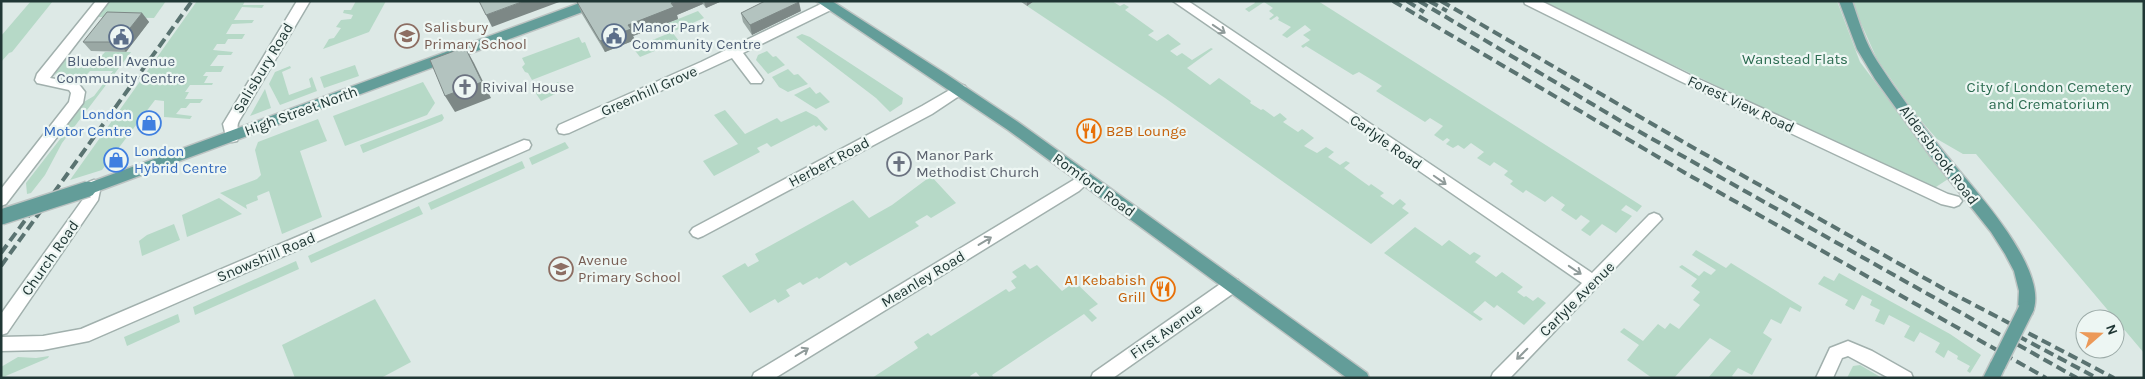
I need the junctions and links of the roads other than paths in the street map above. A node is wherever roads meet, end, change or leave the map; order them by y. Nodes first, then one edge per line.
1 (103, 1) edge
2 (304, 1) edge
3 (599, 1) edge
4 (1179, 1) edge
5 (1530, 1) edge
6 (1845, 1) edge
7 (826, 3) edge
8 (734, 52) junction
9 (756, 80) dead end
10 (960, 90) junction
11 (564, 129) dead end
12 (232, 137) junction
13 (524, 145) dead end
14 (1086, 178) junction
15 (91, 188) junction
16 (1, 200) edge
17 (1954, 201) dead end
18 (1, 217) edge
19 (1654, 219) dead end
20 (698, 232) dead end
21 (1593, 282) junction
22 (1232, 285) junction
23 (1, 328) edge
24 (1, 344) edge
25 (1994, 371) edge
26 (760, 378) edge
27 (1099, 378) edge
28 (1361, 378) edge
29 (1499, 378) edge
30 (1824, 378) edge
31 (1905, 378) edge

1 - 16 street
2 - 12 street, Salisbury Road
3 - 12 main road, High Street North
4 -> 21 street, Carlyle Road
5 - 17 street, Forest View Road
6 - 25 main road, Aldersbrook Road, bridge
7 - 8 street, Greenhill Grove
7 - 10 main road, Romford Road
8 - 9 street
8 - 11 street, Greenhill Grove
10 - 14 main road, Romford Road
10 - 20 street, Herbert Road
12 - 15 main road, High Street North
13 - 24 street, Snowshill Road
14 - 22 main road, Romford Road
26 -> 14 street, Meanley Road
15 - 18 main road, High Street North, bridge
15 - 23 street, Church Road
19 - 21 street, Carlyle Avenue
21 -> 29 street, Carlyle Avenue
22 - 27 street, First Avenue
22 - 28 main road, Romford Road
30 - 31 street

